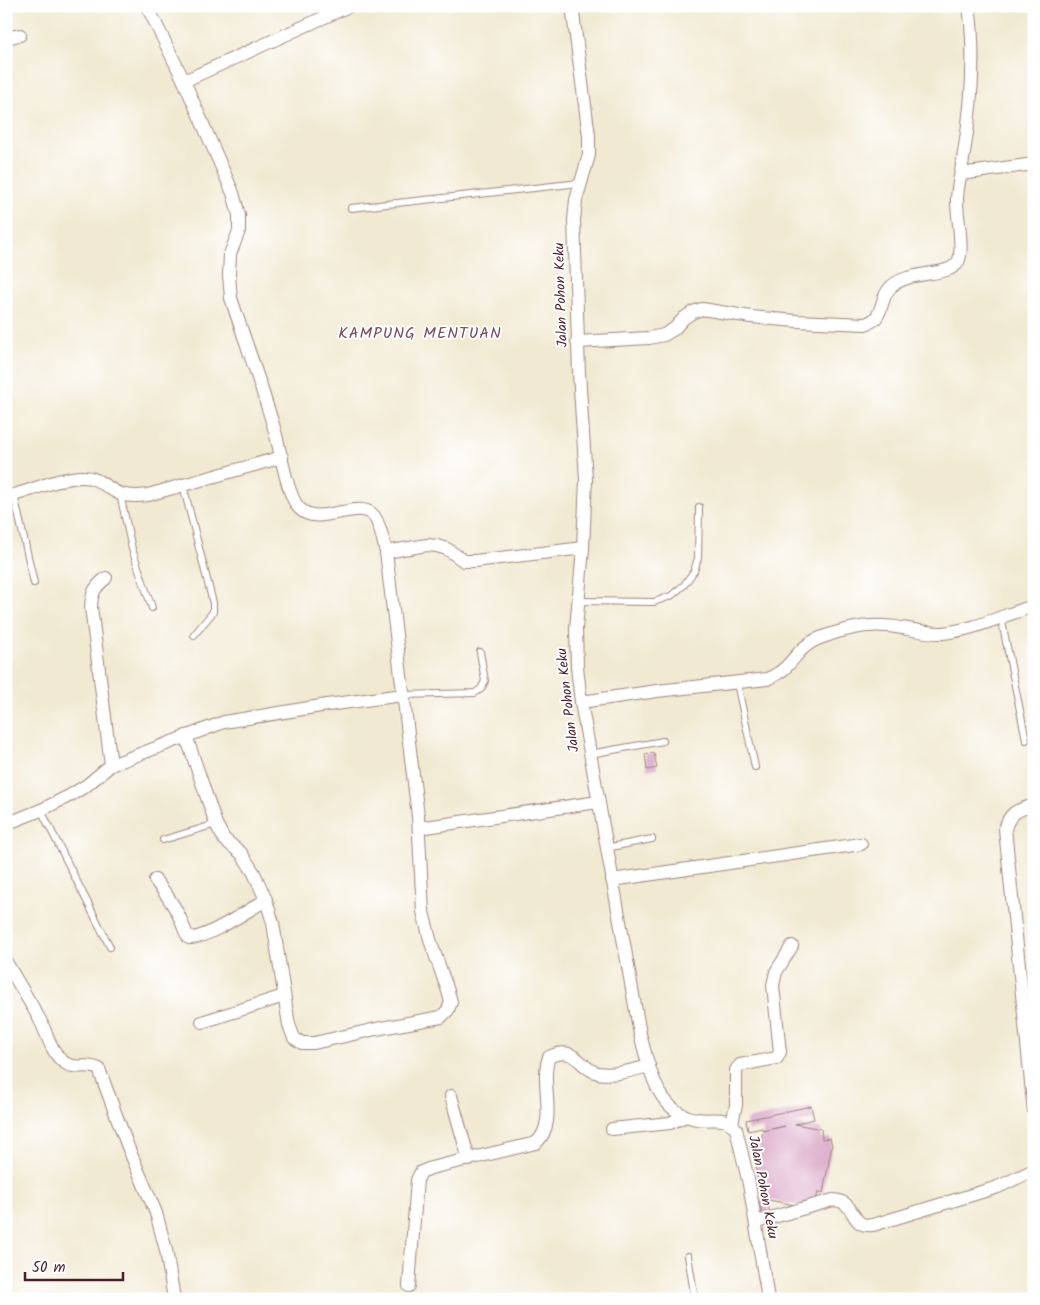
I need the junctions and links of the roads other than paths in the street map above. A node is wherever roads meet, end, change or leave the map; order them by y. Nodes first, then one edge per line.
1 (147, 6) edge
2 (349, 6) edge
3 (572, 6) edge
4 (969, 6) edge
5 (20, 35) dead end
6 (6, 38) edge
7 (184, 81) junction
8 (1034, 164) edge
9 (961, 174) junction
10 (580, 183) junction
11 (351, 208) dead end
12 (577, 342) junction
13 (282, 457) junction
14 (183, 485) junction
15 (120, 494) junction
16 (10, 496) edge
17 (699, 507) dead end
18 (583, 548) junction
19 (386, 552) junction
20 (106, 578) dead end
21 (34, 583) dead end
22 (578, 601) junction
23 (1034, 606) edge
24 (152, 608) dead end
25 (1001, 617) junction
26 (194, 635) dead end
27 (480, 652) dead end
28 (737, 683) junction
29 (403, 695) junction
30 (581, 702) junction
31 (186, 736) junction
32 (1026, 740) dead end
33 (663, 741) dead end
34 (590, 754) junction
35 (111, 765) junction
36 (755, 767) dead end
37 (598, 802) junction
38 (1034, 805) edge
39 (41, 810) junction
40 (6, 824) edge
41 (216, 824) junction
42 (419, 828) junction
43 (652, 839) dead end
44 (163, 840) dead end
45 (861, 844) dead end
46 (606, 848) junction
47 (155, 880) dead end
48 (612, 880) junction
49 (266, 900) junction
50 (792, 946) dead end
51 (110, 947) dead end
52 (6, 962) edge
53 (284, 996) junction
54 (202, 1022) dead end
55 (649, 1066) junction
56 (451, 1096) dead end
57 (1034, 1112) edge
58 (686, 1116) junction
59 (732, 1123) junction
60 (612, 1129) dead end
61 (469, 1160) junction
62 (1034, 1170) edge
63 (756, 1222) junction
64 (688, 1256) dead end
65 (408, 1286) dead end
66 (174, 1299) edge
67 (695, 1299) edge
68 (768, 1299) edge

1 - 7 street
2 - 7 street
3 - 10 street, Jalan Pohon Keku
4 - 9 street
5 - 6 street
7 - 13 street
8 - 9 street
9 - 12 street
10 - 11 lane
10 - 12 street, Jalan Pohon Keku
12 - 18 street, Jalan Pohon Keku
13 - 14 street
13 - 19 street
14 - 15 street
14 - 26 lane
15 - 16 street
15 - 24 lane
16 - 21 lane
17 - 22 lane
18 - 19 street
18 - 22 street, Jalan Pohon Keku
19 - 29 street
20 - 35 street
22 - 30 street, Jalan Pohon Keku
23 - 25 street
25 - 28 street
25 - 32 lane
27 - 29 lane
28 - 30 street
28 - 36 lane
29 - 31 street
29 - 42 street
30 - 34 street, Jalan Pohon Keku
31 - 35 street
31 - 41 street
33 - 34 lane
34 - 37 street, Jalan Pohon Keku
35 - 39 street
37 - 42 street
37 - 46 street, Jalan Pohon Keku
38 - 57 street
39 - 40 street
39 - 51 lane
41 - 44 lane
41 - 49 street
42 - 53 street
43 - 46 lane
45 - 48 street
46 - 48 street, Jalan Pohon Keku
47 - 49 street
48 - 55 street, Jalan Pohon Keku
49 - 53 street
50 - 59 street
52 - 66 street
53 - 54 street
55 - 58 street, Jalan Pohon Keku
55 - 61 street
56 - 61 street
58 - 59 street, Jalan Pohon Keku
58 - 60 street
59 - 63 street, Jalan Pohon Keku
61 - 65 street
62 - 63 street
63 - 68 street, Jalan Pohon Keku
64 - 67 lane

